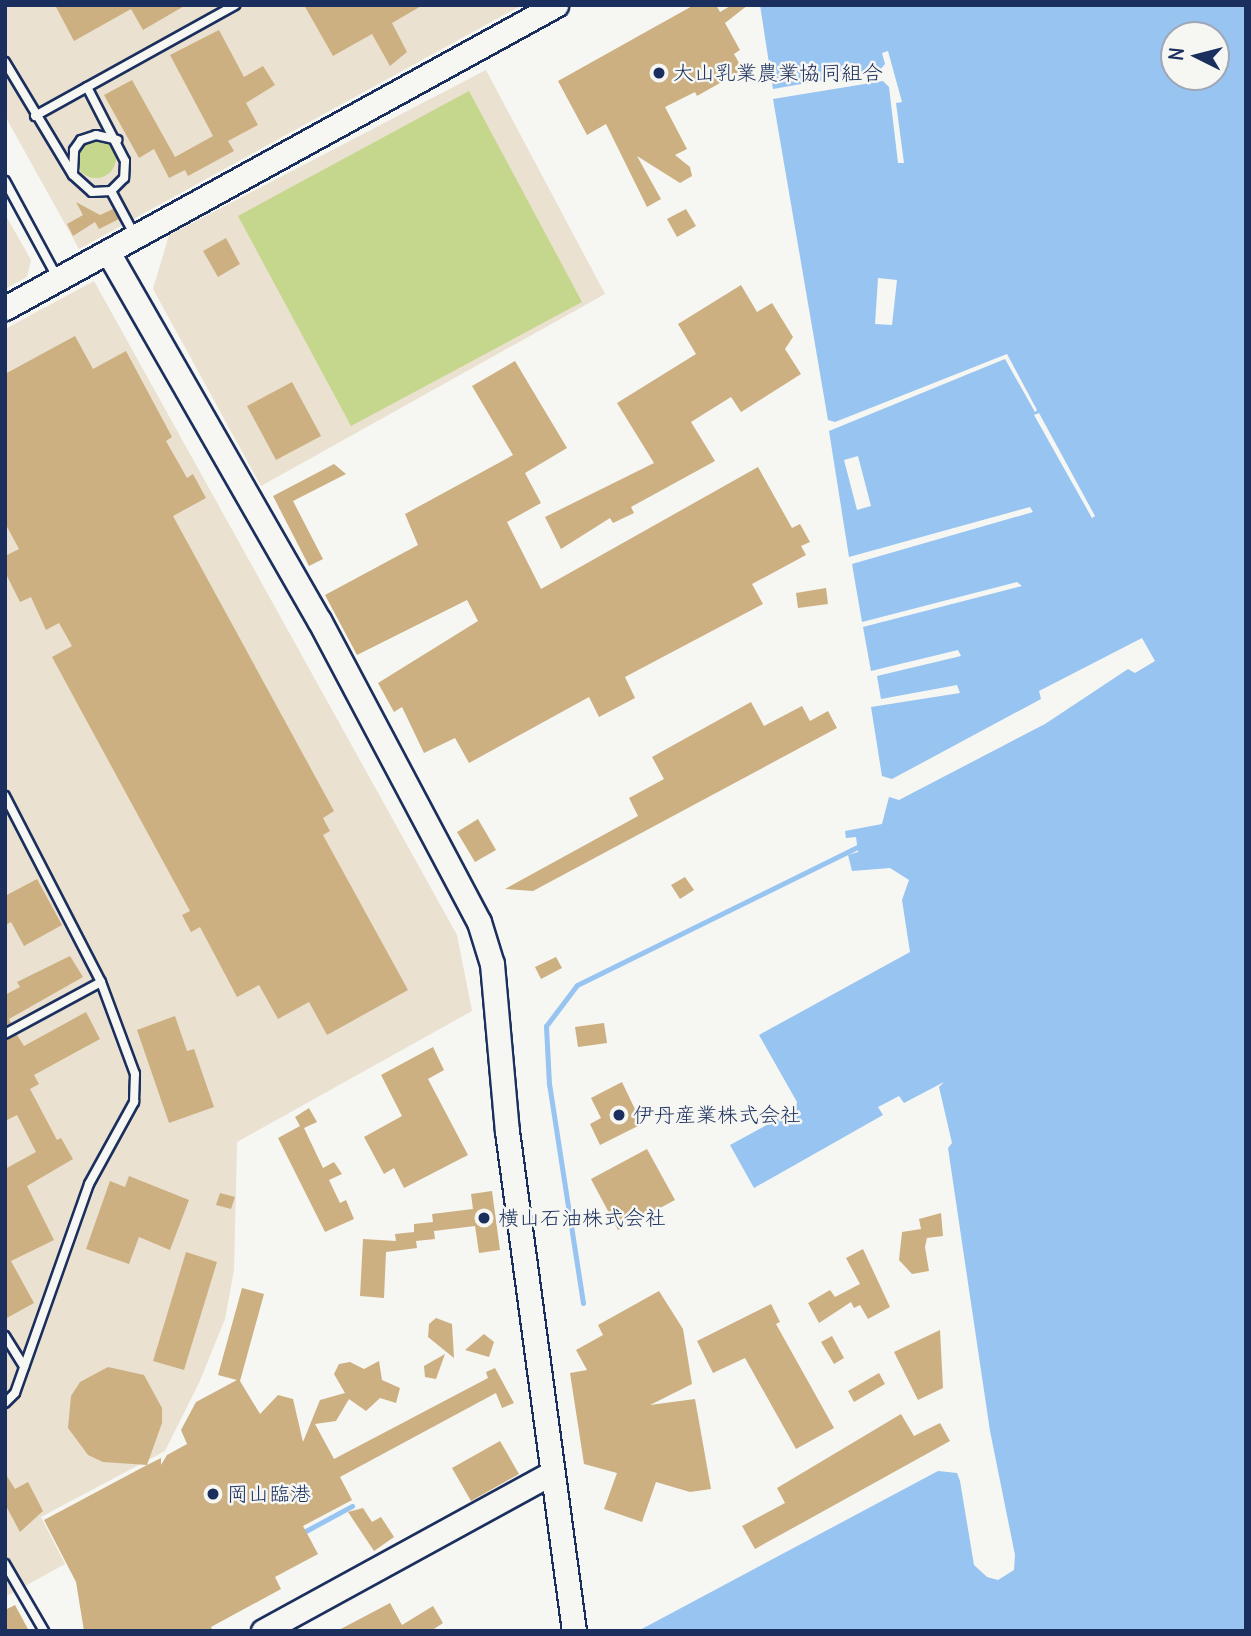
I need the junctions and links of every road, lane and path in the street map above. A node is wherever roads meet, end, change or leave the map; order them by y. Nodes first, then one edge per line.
1 (235, 5) edge
2 (555, 5) edge
3 (5, 62) edge
4 (87, 87) junction
5 (35, 116) junction
6 (117, 140) junction
7 (73, 175) junction
8 (5, 181) edge
9 (111, 191) junction
10 (135, 237) junction
11 (108, 252) junction
12 (58, 279) junction
13 (5, 308) edge
14 (5, 796) edge
15 (101, 982) junction
16 (5, 1034) edge
17 (5, 1336) edge
18 (24, 1367) junction
19 (5, 1403) edge
20 (552, 1473) junction
21 (5, 1564) edge
22 (44, 1631) edge
23 (263, 1631) edge
24 (574, 1631) edge

1 - 4 lane
2 - 10 street
3 - 5 lane
4 - 5 lane
4 - 6 lane
5 - 7 lane
6 - 7 lane
6 - 9 lane
7 - 9 lane
8 - 12 lane
9 - 10 lane
10 - 11 street
11 - 12 street
11 - 20 street
12 - 13 street
14 - 15 lane
15 - 16 lane
15 - 18 lane
17 - 18 lane
18 - 19 lane
20 - 23 street
20 - 24 street
21 - 22 lane

